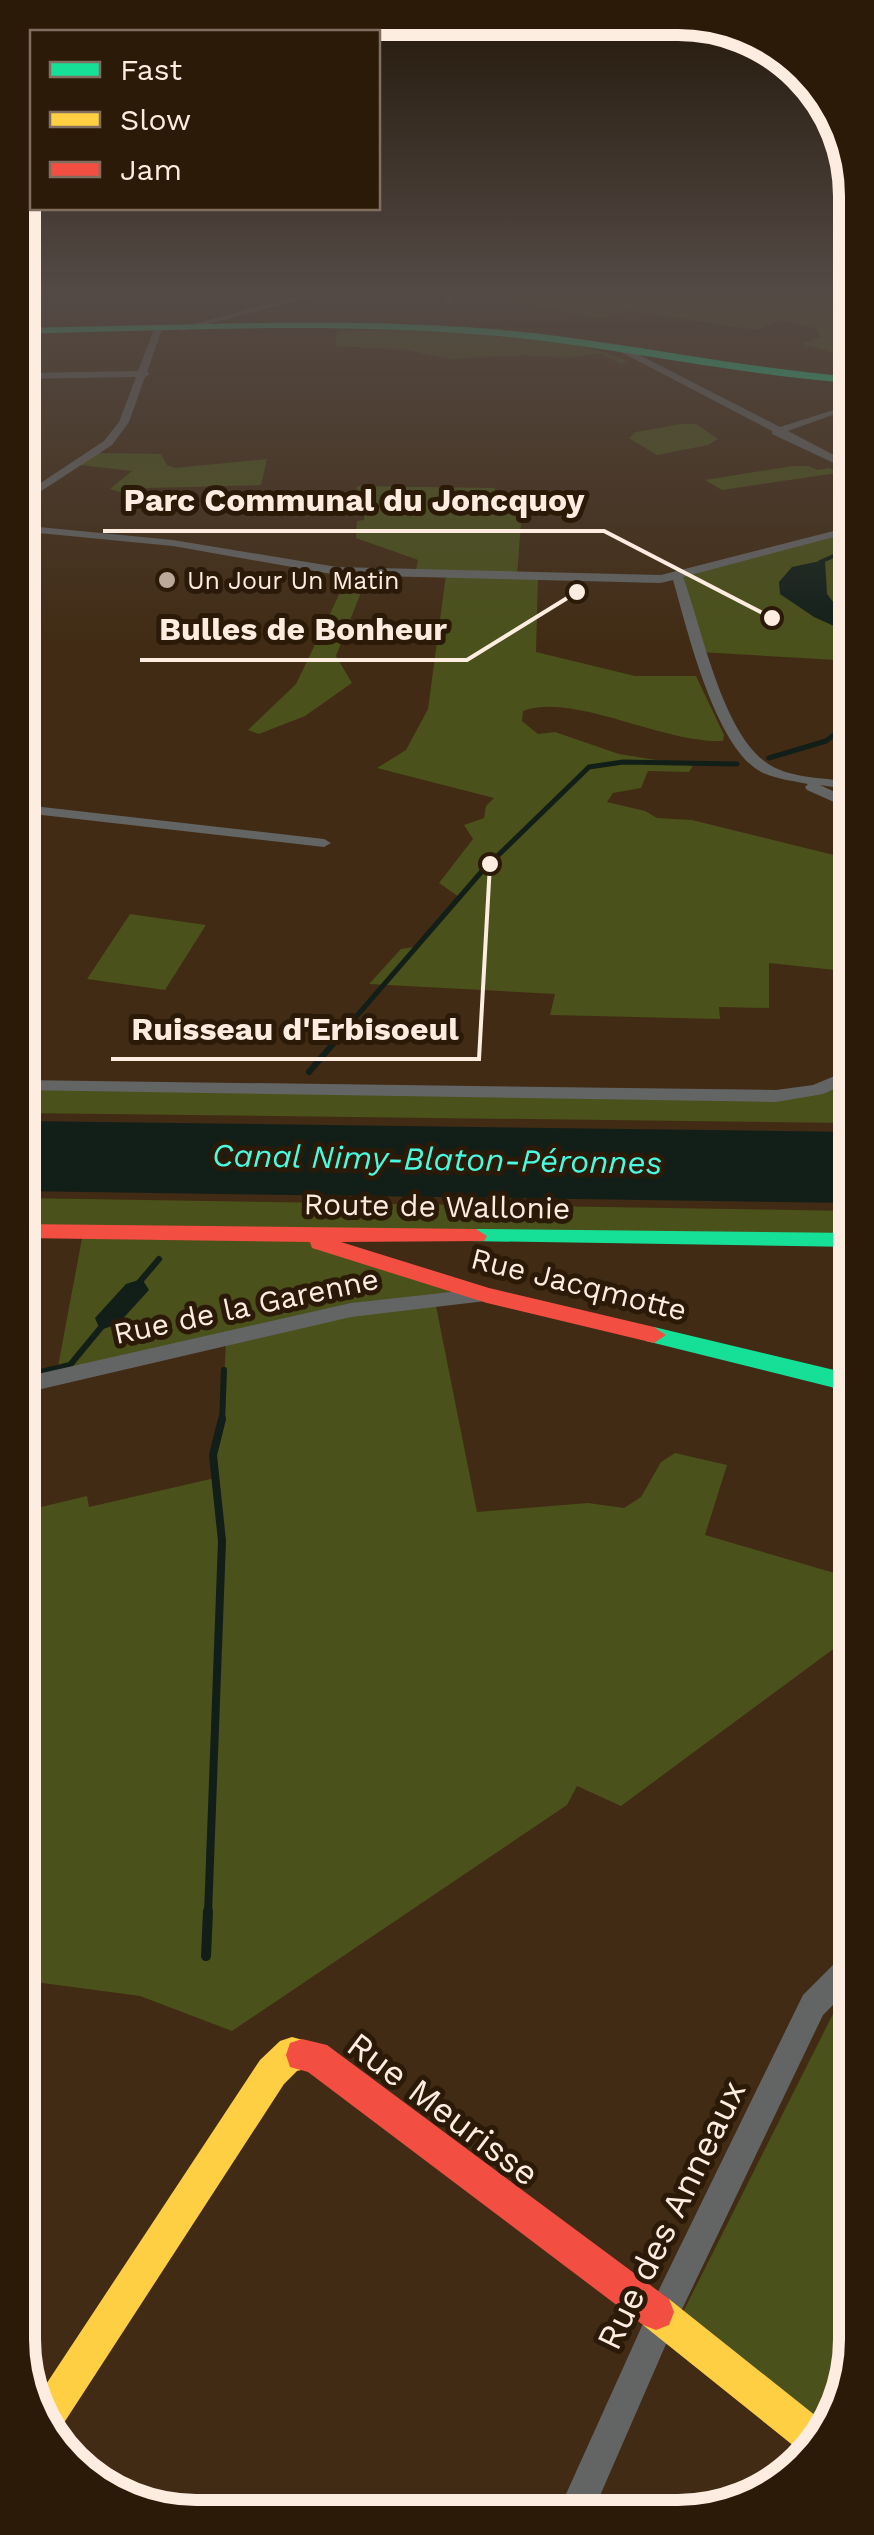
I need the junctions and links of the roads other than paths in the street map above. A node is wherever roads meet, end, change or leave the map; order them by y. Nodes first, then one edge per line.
1 (129, 410) edge
2 (735, 410) edge
3 (837, 410) edge
4 (776, 432) junction
5 (839, 462) edge
6 (35, 491) edge
7 (35, 519) edge
8 (35, 530) edge
9 (839, 533) edge
10 (103, 536) junction
11 (678, 578) junction
12 (792, 778) junction
13 (839, 784) edge
14 (839, 801) edge
15 (35, 809) edge
16 (324, 844) dead end
17 (839, 1082) edge
18 (35, 1084) edge
19 (834, 1085) junction
20 (839, 1088) edge
21 (35, 1231) edge
22 (291, 1234) junction
23 (839, 1240) edge
24 (487, 1295) junction
25 (839, 1380) edge
26 (35, 1383) edge
27 (839, 1979) edge
28 (662, 2316) junction
29 (52, 2409) edge
30 (808, 2434) edge
31 (580, 2500) edge

1 - 6 street
2 - 4 street
3 - 4 street
4 - 5 street
7 - 10 street
8 - 10 street
9 - 11 street
10 - 11 street
11 - 12 street
12 - 13 street
12 - 14 street
15 - 16 street
17 - 19 street
18 - 19 street
19 - 20 street
21 - 22 main road, Route de Wallonie
22 - 23 main road, Route de Wallonie
22 - 24 main road, Rue Jacqmotte
24 - 25 main road, Rue Jacqmotte
24 - 26 street, Rue de la Garenne
27 - 28 street, Rue des Anneaux
28 - 29 main road, Rue Meurisse
28 - 30 main road
28 - 31 street, Rue des Anneaux

